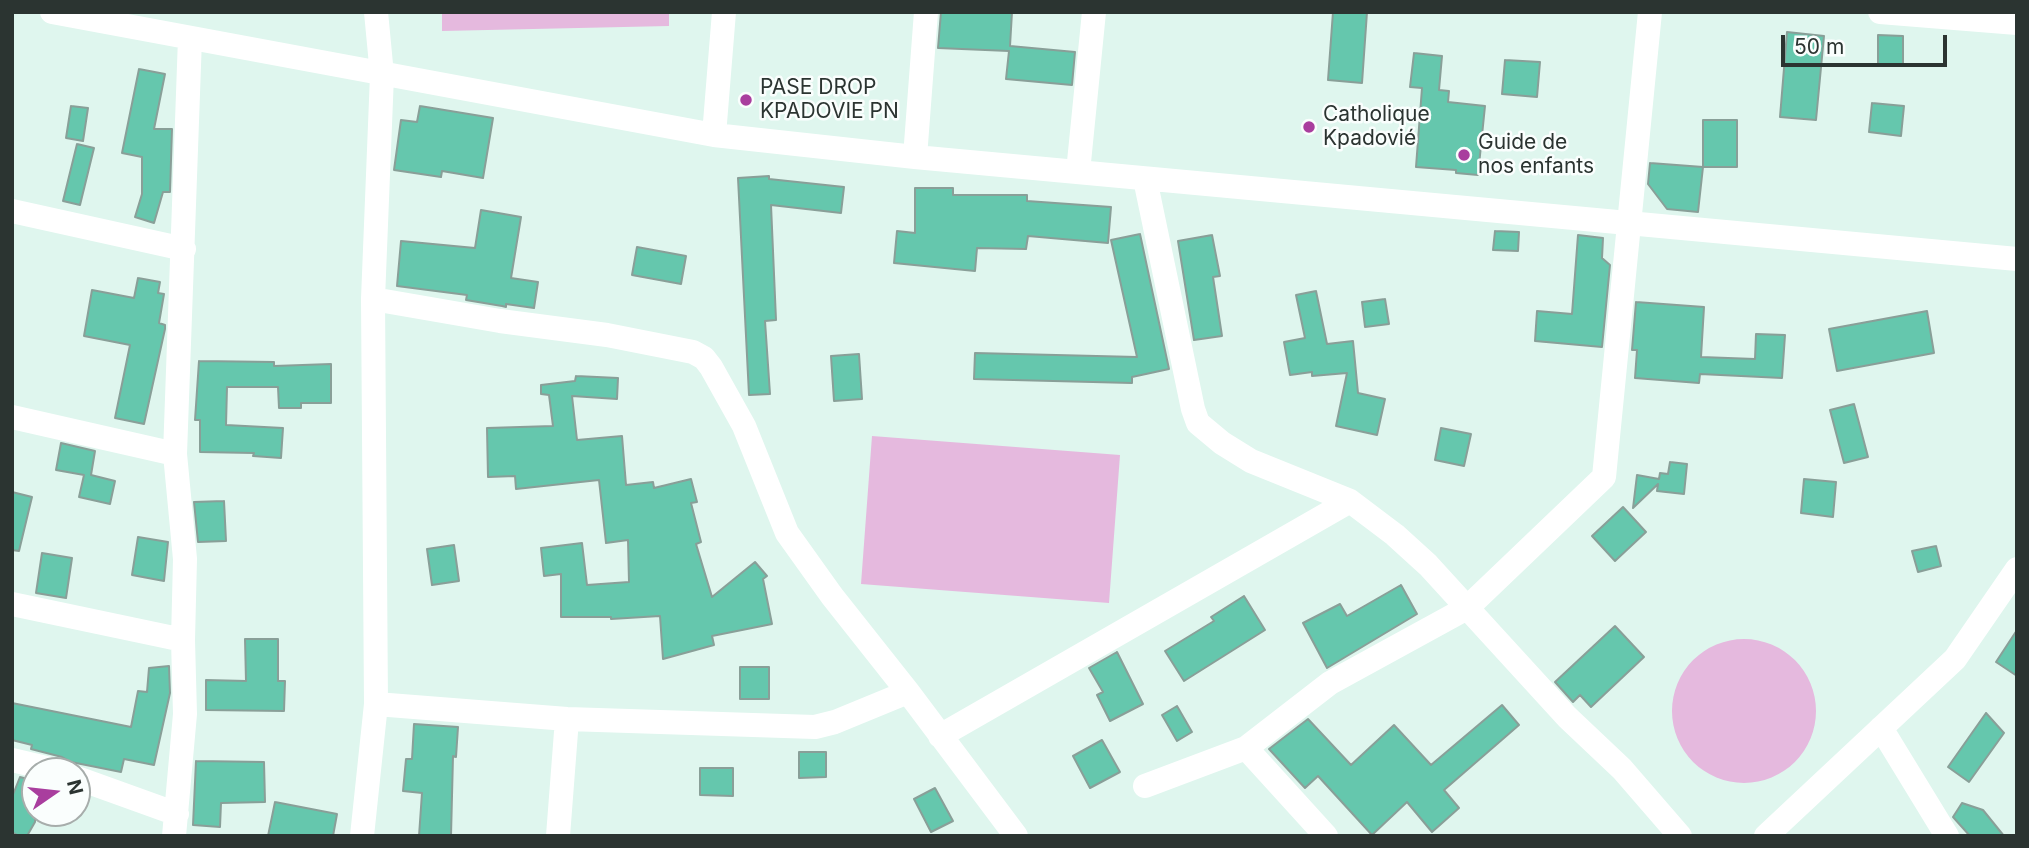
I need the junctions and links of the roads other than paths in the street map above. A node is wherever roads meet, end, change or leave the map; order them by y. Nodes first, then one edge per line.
1 (52, 12) edge
2 (376, 12) edge
3 (724, 12) edge
4 (926, 12) edge
5 (1094, 12) edge
6 (1650, 12) edge
7 (1880, 12) edge
8 (1887, 13) edge
9 (2017, 23) edge
10 (190, 38) junction
11 (382, 75) junction
12 (714, 135) junction
13 (915, 157) junction
14 (1078, 172) junction
15 (1145, 178) junction
16 (12, 211) edge
17 (1629, 223) junction
18 (184, 249) junction
19 (2017, 259) edge
20 (373, 299) junction
21 (12, 417) edge
22 (175, 454) junction
23 (1350, 501) junction
24 (2017, 569) edge
25 (12, 604) edge
26 (1467, 607) junction
27 (183, 640) junction
28 (908, 692) junction
29 (376, 704) junction
30 (567, 719) junction
31 (1881, 728) junction
32 (940, 736) junction
33 (1246, 748) junction
34 (91, 785) edge
35 (1145, 786) dead end
36 (176, 825) edge
37 (362, 836) edge
38 (558, 836) edge
39 (1016, 836) edge
40 (1326, 836) edge
41 (1680, 836) edge
42 (1766, 836) edge
43 (1947, 836) edge

1 - 10 street
2 - 11 street
3 - 12 street
4 - 13 street
5 - 14 street
6 - 17 street
7 - 8 street
8 - 9 street
10 - 11 street
10 - 18 street
11 - 12 street
11 - 20 street
12 - 13 street
13 - 14 street
14 - 15 street
15 - 17 street
15 - 23 street
16 - 18 street
17 - 19 street
17 - 26 street
18 - 22 street
20 - 28 street
20 - 29 street
21 - 22 street
22 - 27 street
23 - 26 street
23 - 32 street
24 - 31 street
25 - 27 street
26 - 33 street
26 - 41 street
27 - 36 street
28 - 30 street
28 - 32 street
29 - 30 street
29 - 37 street
30 - 38 street
31 - 42 street
31 - 43 street
32 - 39 street
33 - 35 street
33 - 40 street
34 - 36 street

